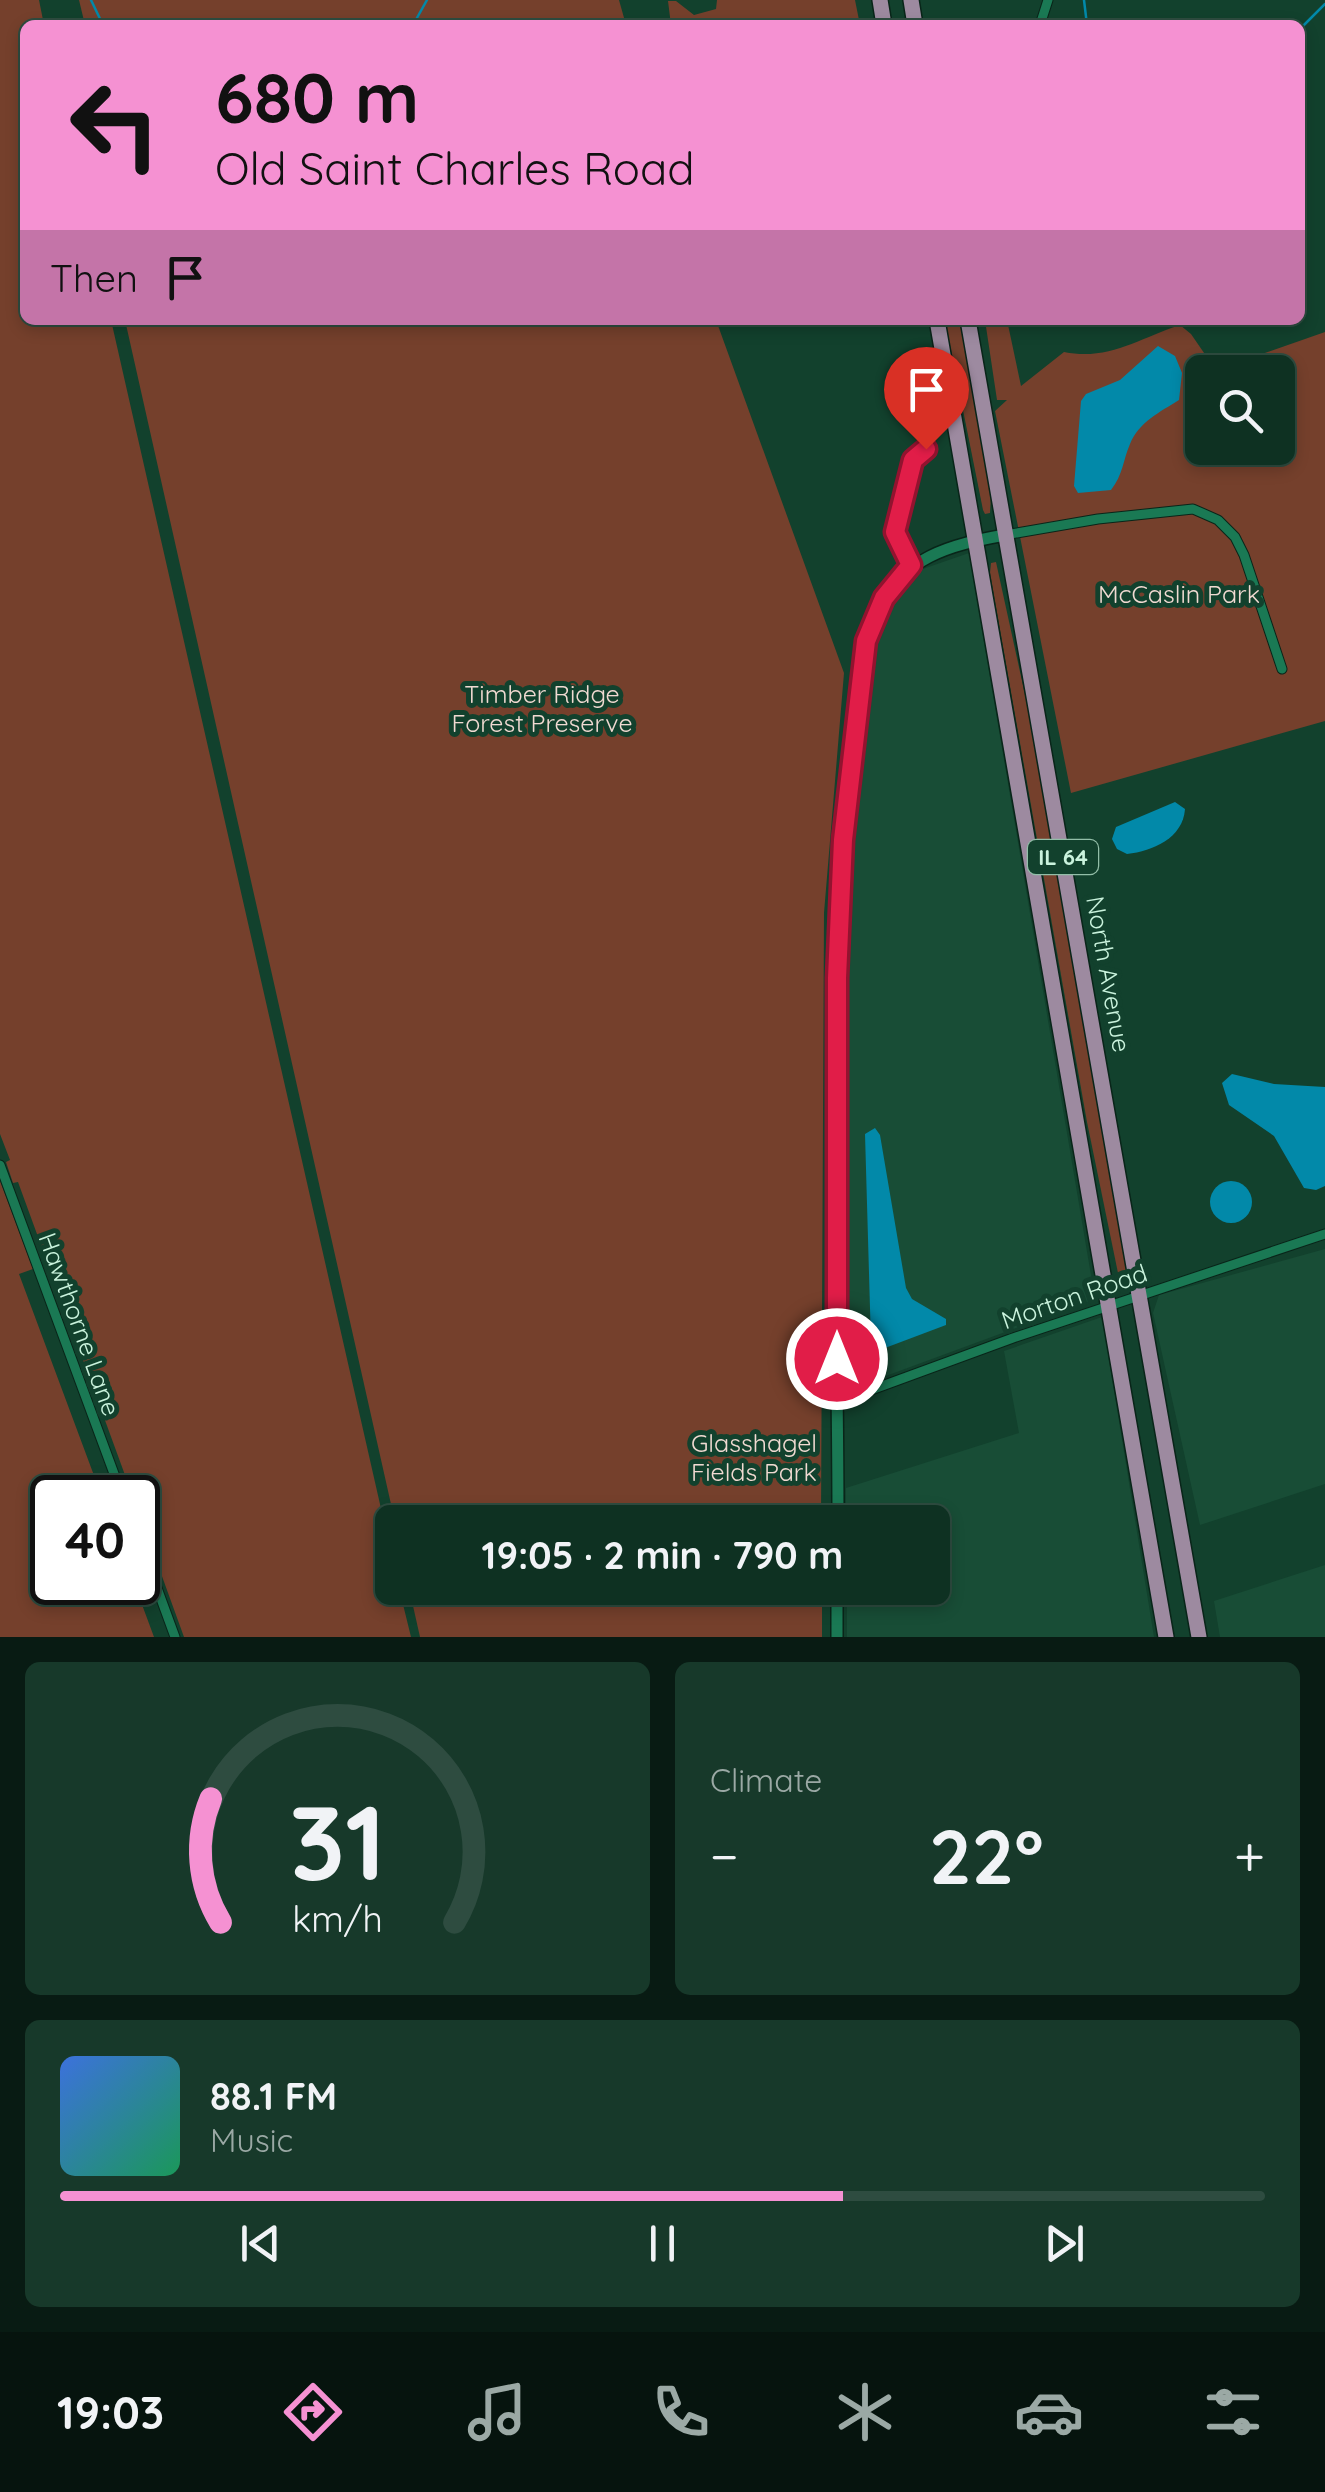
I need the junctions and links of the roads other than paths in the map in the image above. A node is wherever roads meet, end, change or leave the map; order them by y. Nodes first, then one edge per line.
1 (938, 325) edge
2 (969, 325) edge
3 (926, 449) dead end
4 (1006, 535) junction
5 (976, 540) junction
6 (911, 565) junction
7 (1282, 669) dead end
8 (0, 1165) edge
9 (1325, 1234) edge
10 (1140, 1295) junction
11 (1110, 1306) junction
12 (837, 1397) junction
13 (115, 1475) edge
14 (838, 1505) edge
15 (160, 1596) edge
16 (838, 1605) edge
17 (175, 1637) edge
18 (838, 1637) edge
19 (1166, 1637) edge
20 (1199, 1637) edge

1 - 5 main road, IL 64
2 - 4 main road, North Avenue / IL 64
3 - 6 street
4 - 5 street
4 - 7 street
4 - 10 main road, North Avenue / IL 64
5 - 6 street
5 - 11 main road, IL 64
6 - 12 street
8 - 13 street, Hawthorne Lane
9 - 10 street, Morton Road
10 - 11 street, Morton Road
10 - 20 main road, North Avenue / IL 64
11 - 12 street, Morton Road
11 - 19 main road, IL 64
12 - 14 street
15 - 17 street
16 - 18 street

